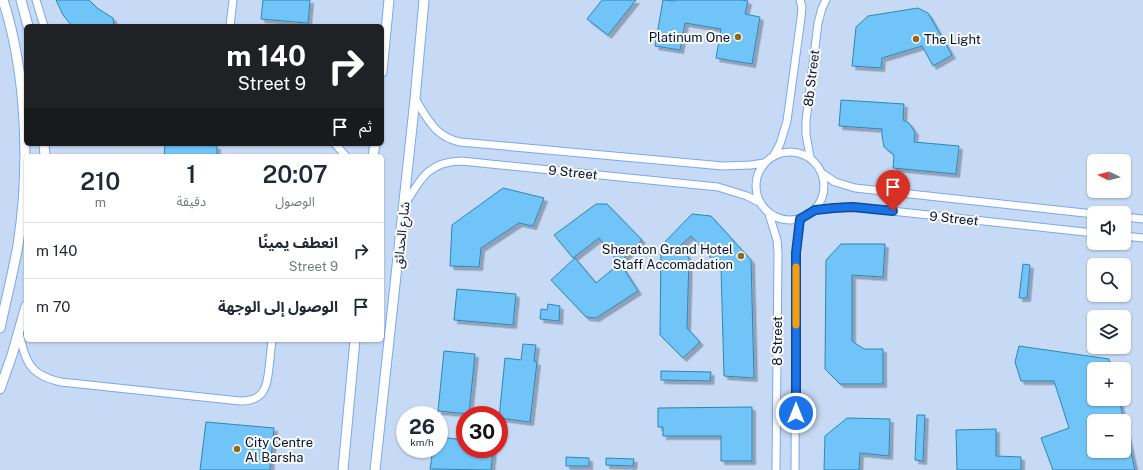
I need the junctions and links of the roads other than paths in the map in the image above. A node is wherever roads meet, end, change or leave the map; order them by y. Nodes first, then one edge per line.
1 (4, 0) edge
2 (21, 0) edge
3 (36, 0) edge
4 (233, 0) edge
5 (389, 0) edge
6 (424, 0) edge
7 (800, 0) edge
8 (826, 0) edge
9 (27, 24) edge
10 (43, 24) edge
11 (230, 24) edge
12 (384, 49) edge
13 (24, 93) edge
14 (415, 99) junction
15 (337, 146) edge
16 (344, 154) edge
17 (774, 155) junction
18 (24, 156) edge
19 (810, 157) junction
20 (764, 163) junction
21 (823, 174) junction
22 (759, 202) junction
23 (404, 206) junction
24 (815, 210) junction
25 (1087, 213) edge
26 (769, 214) junction
27 (1131, 218) edge
28 (800, 219) junction
29 (1143, 219) edge
30 (1087, 231) edge
31 (1131, 237) edge
32 (1143, 238) edge
33 (24, 313) edge
34 (0, 328) edge
35 (19, 332) junction
36 (272, 342) edge
37 (355, 342) edge
38 (0, 389) edge
39 (343, 470) edge
40 (376, 470) edge
41 (776, 470) edge
42 (795, 470) edge

1 - 13 street
2 - 9 street
3 - 10 street
4 - 11 street
5 - 12 street
6 - 14 street, شارع الحدائق
7 - 17 street, 8b Street
8 - 19 street, 8b Street
14 - 20 street, 9 Street
14 - 23 street, شارع الحدائق
15 - 16 street
17 - 19 street
17 - 20 street
18 - 34 street
19 - 21 street
20 - 22 street
21 - 24 street
21 - 25 street, 9 Street
22 - 23 street, 9 Street
22 - 26 street
23 - 40 street, شارع الحدائق
24 - 28 street
24 - 30 street, 9 Street
26 - 28 street
26 - 41 street, 8 Street
27 - 29 street
28 - 42 street, 8 Street
31 - 32 street
33 - 35 street
35 - 36 street
35 - 38 street
37 - 39 street

